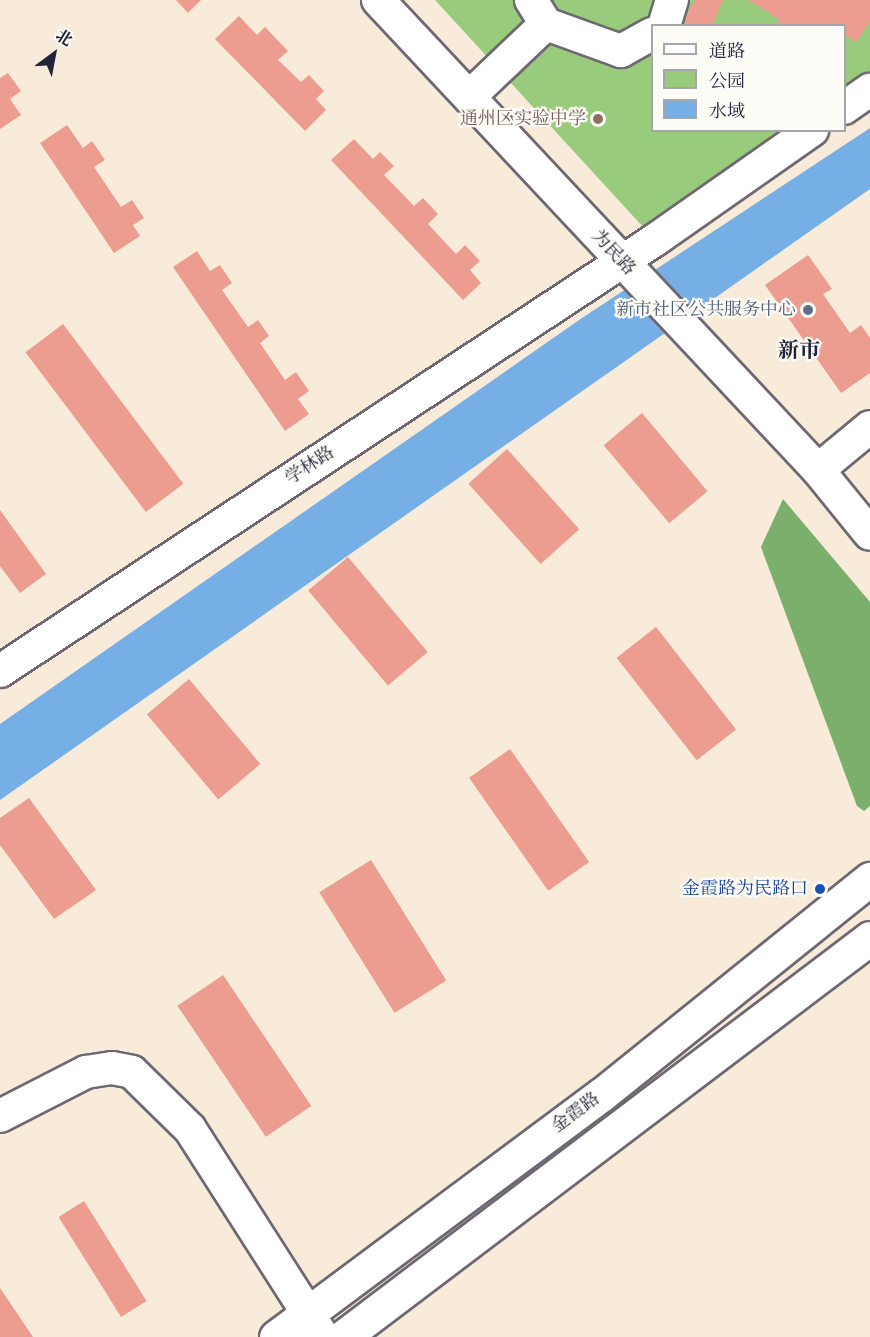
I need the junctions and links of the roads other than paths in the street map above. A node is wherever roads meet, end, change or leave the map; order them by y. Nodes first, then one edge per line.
1 (378, 0) edge
2 (672, 0) edge
3 (538, 12) edge
4 (665, 24) edge
5 (651, 35) edge
6 (870, 90) edge
7 (470, 96) junction
8 (846, 107) edge
9 (809, 132) edge
10 (627, 270) junction
11 (870, 427) edge
12 (818, 470) junction
13 (870, 534) edge
14 (0, 671) edge
15 (870, 879) edge
16 (870, 938) edge
17 (0, 1116) edge
18 (313, 1325) edge
19 (276, 1337) edge
20 (344, 1337) edge

1 - 7 street, 为民路
2 - 4 street
3 - 5 street
3 - 7 street
6 - 8 street
7 - 10 street, 为民路
9 - 10 street, 学林路
10 - 12 street, 为民路
10 - 14 street, 学林路
11 - 12 street
12 - 13 street, 为民路
15 - 18 main road, 金霞路
16 - 20 main road, 金霞路
17 - 18 street
18 - 19 main road, 金霞路

